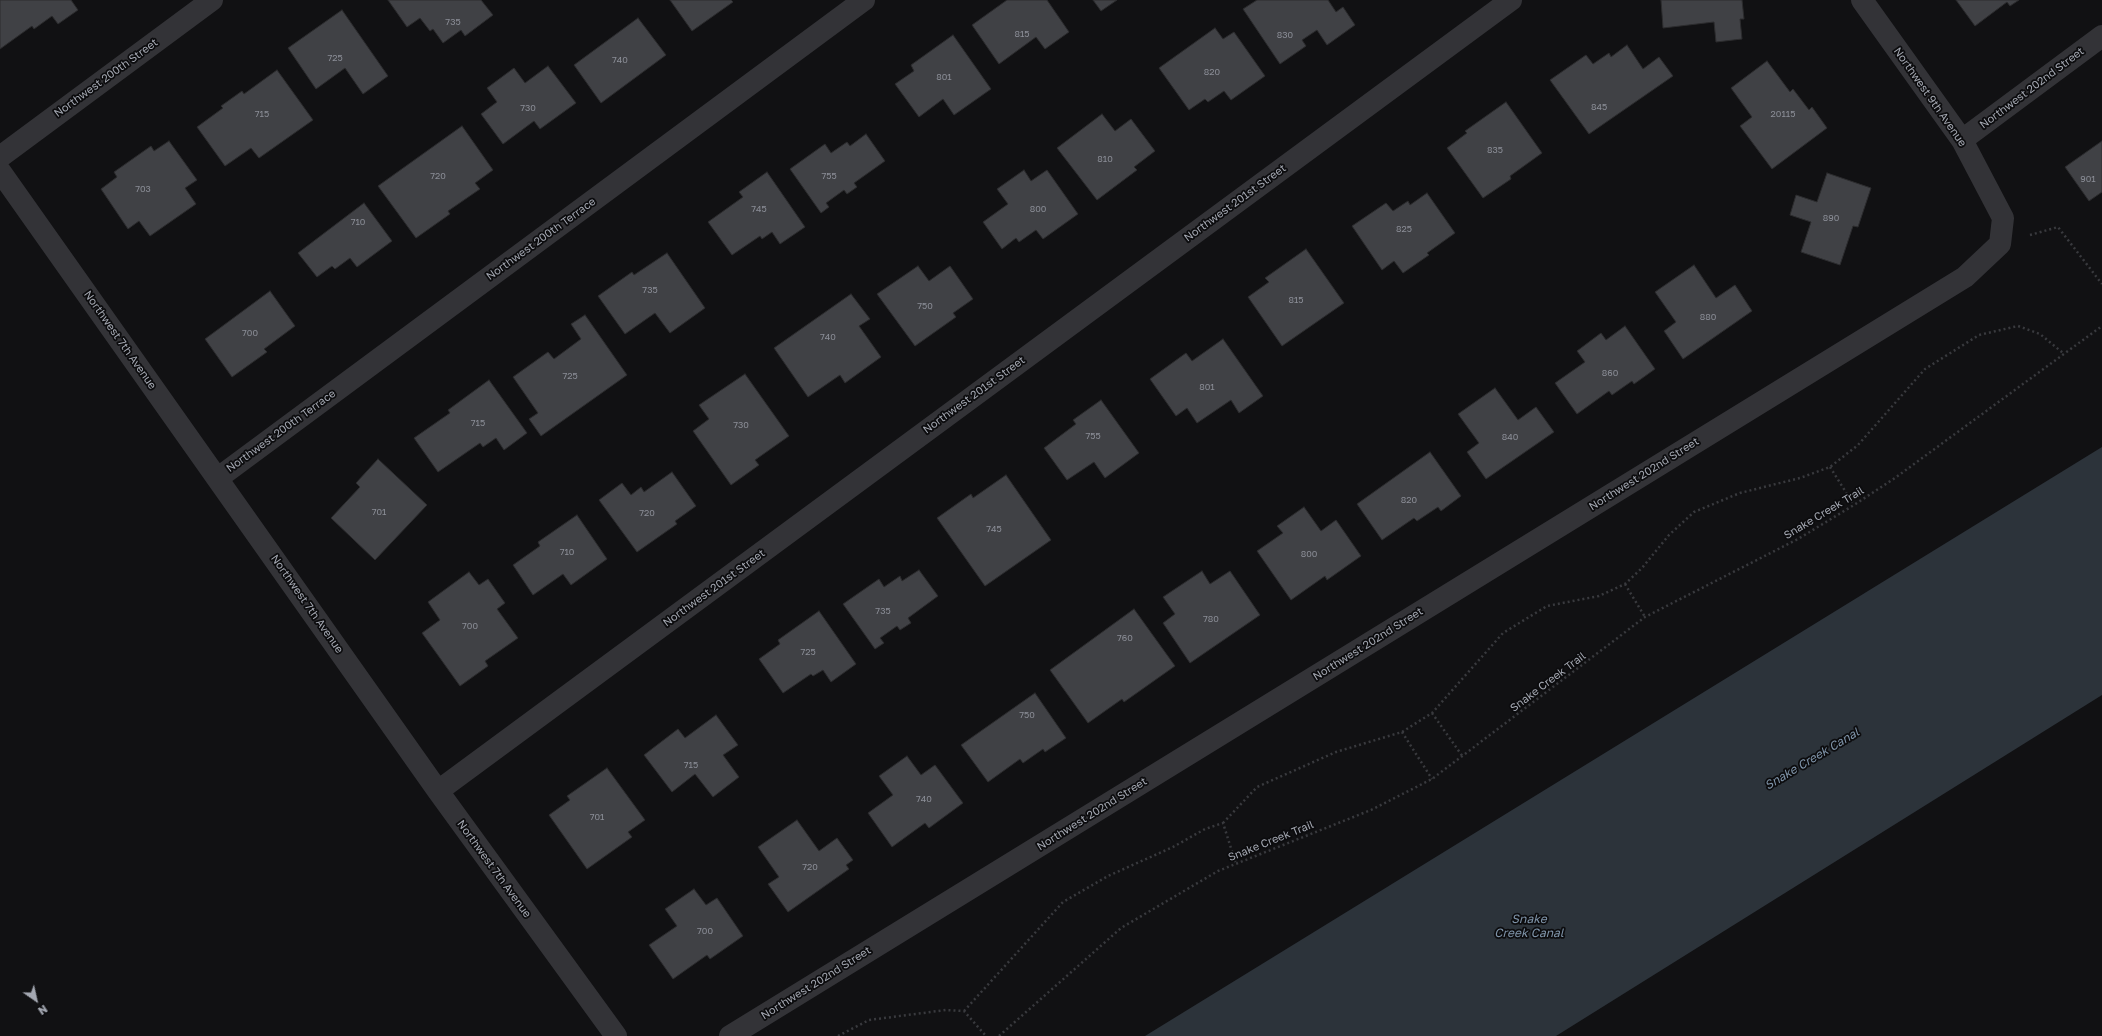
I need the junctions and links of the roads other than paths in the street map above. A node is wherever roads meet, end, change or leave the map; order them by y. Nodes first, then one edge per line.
1 (212, 0) edge
2 (864, 0) edge
3 (1511, 0) edge
4 (1862, 0) edge
5 (2102, 36) edge
6 (1962, 140) junction
7 (0, 157) edge
8 (0, 171) edge
9 (2000, 244) joint
10 (218, 478) junction
11 (438, 791) junction
12 (616, 1036) edge
13 (730, 1036) edge

1 - 7 street, Northwest 200th Street
2 - 10 street, Northwest 200th Terrace
3 - 11 street, Northwest 201st Street
4 - 6 street, Northwest 9th Avenue
5 - 6 street, Northwest 202nd Street
6 - 9 street, Northwest 9th Avenue
8 - 10 street, Northwest 7th Avenue
9 - 13 street, Northwest 202nd Street
10 - 11 street, Northwest 7th Avenue
11 - 12 street, Northwest 7th Avenue

